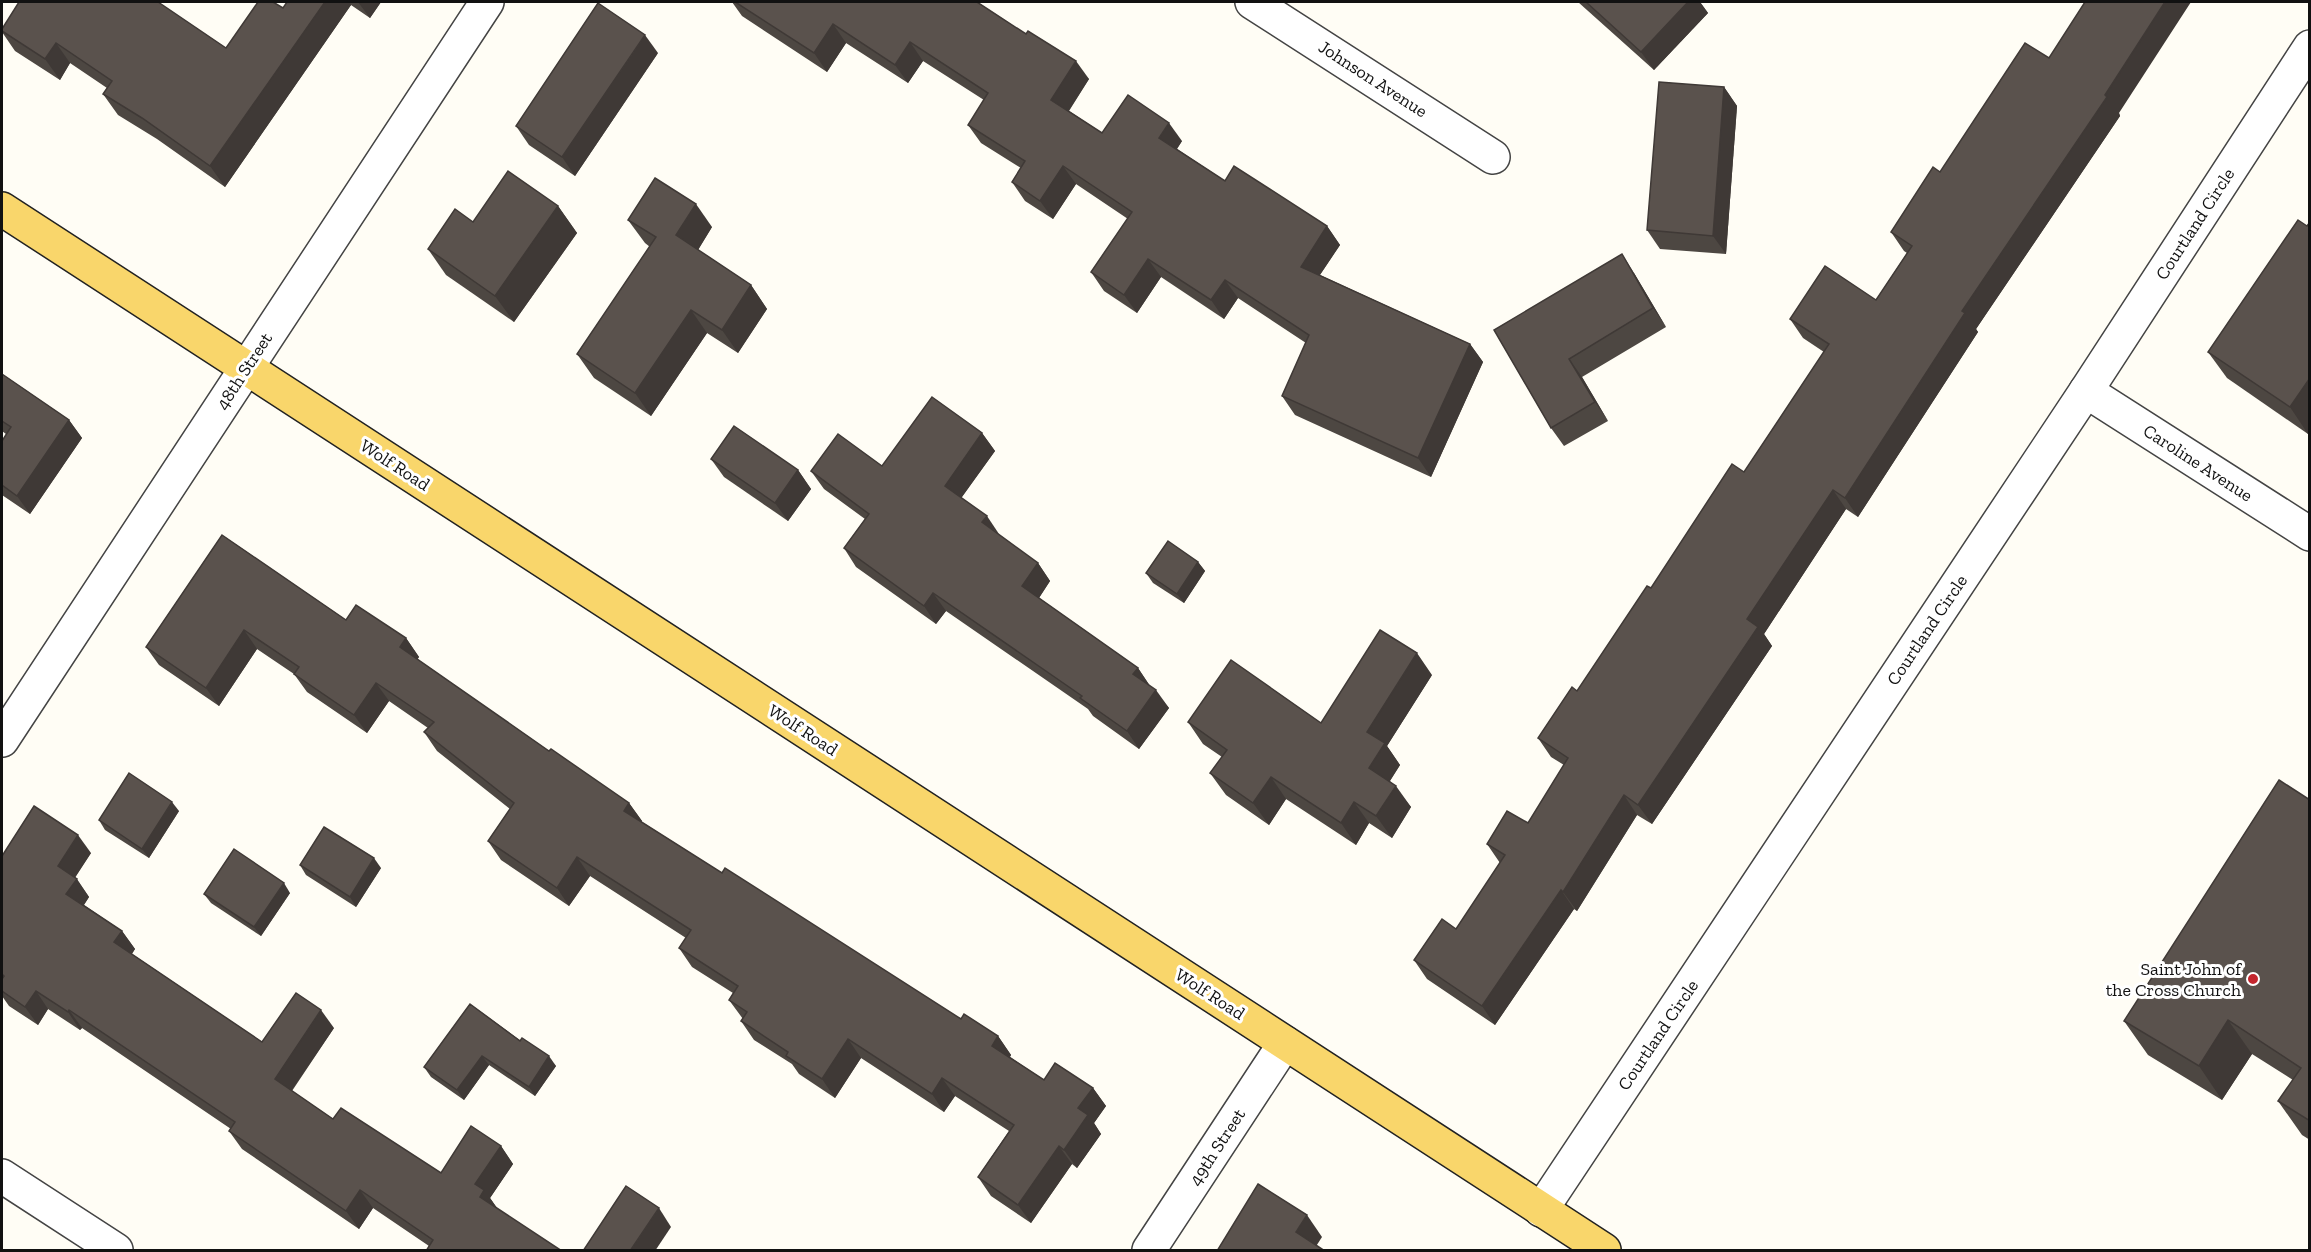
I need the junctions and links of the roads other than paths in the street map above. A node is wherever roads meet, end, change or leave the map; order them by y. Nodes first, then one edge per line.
1 (487, 2) edge
2 (1252, 2) edge
3 (2310, 47) edge
4 (1493, 157) dead end
5 (2, 209) edge
6 (246, 368) junction
7 (2086, 391) junction
8 (2310, 534) edge
9 (2, 740) edge
10 (1285, 1043) junction
11 (2, 1176) edge
12 (1541, 1210) junction
13 (116, 1251) edge
14 (1149, 1251) edge
15 (1604, 1251) edge

1 - 6 street, 48th Street
2 - 4 street, Johnson Avenue
3 - 7 street, Courtland Circle
5 - 6 main road, Wolf Road
6 - 9 street, 48th Street
6 - 10 main road, Wolf Road
7 - 8 street, Caroline Avenue
7 - 12 street, Courtland Circle
10 - 12 main road, Wolf Road
10 - 14 street, 49th Street
11 - 13 street
12 - 15 main road, Wolf Road

